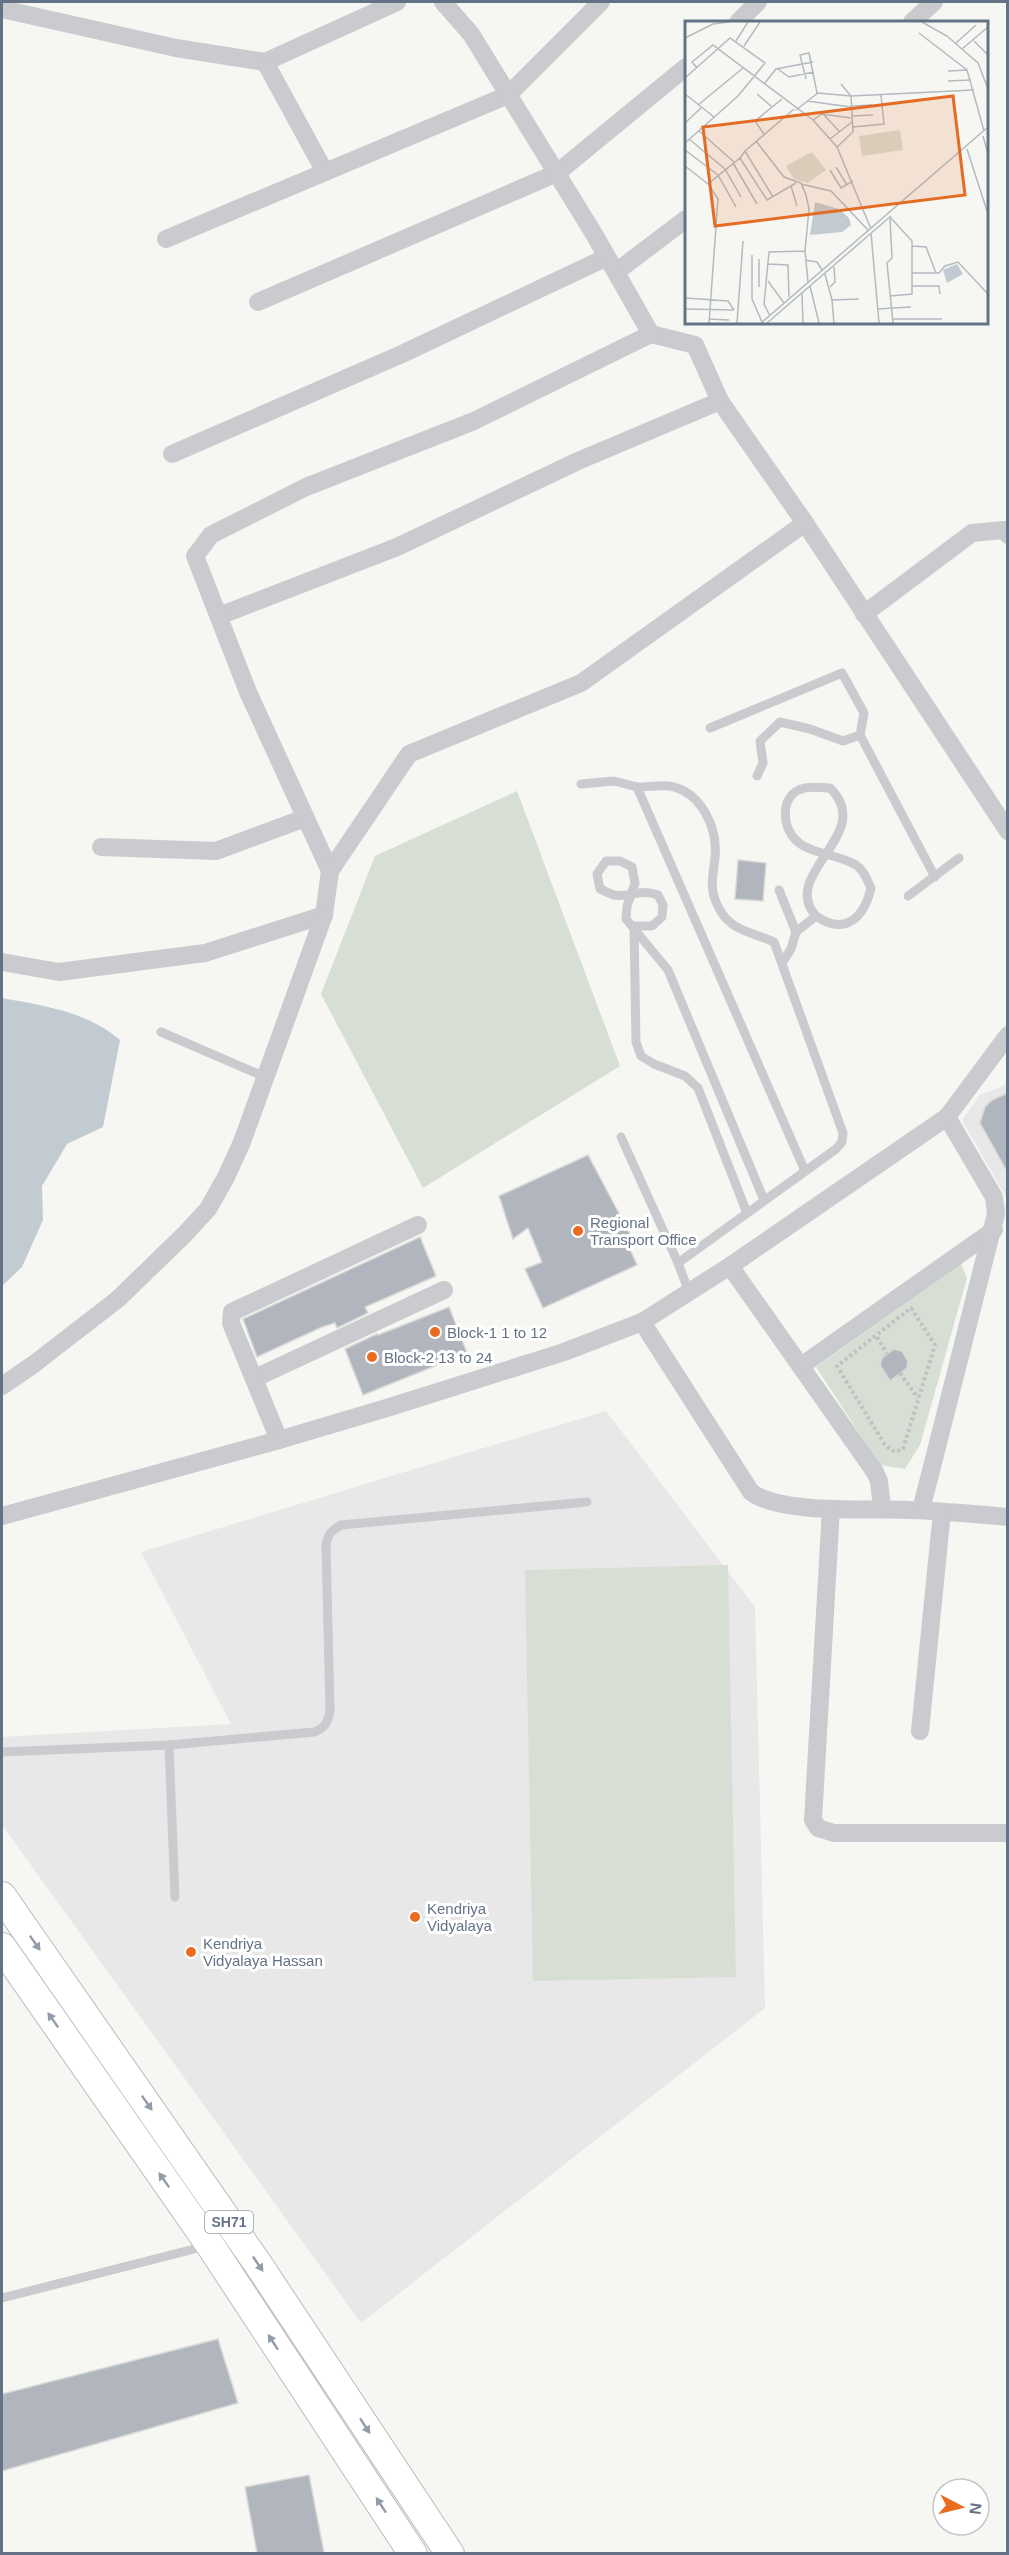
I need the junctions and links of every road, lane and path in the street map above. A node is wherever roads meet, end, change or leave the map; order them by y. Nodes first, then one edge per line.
1 (397, 2) edge
2 (443, 2) edge
3 (601, 2) edge
4 (758, 2) edge
5 (934, 2) edge
6 (2, 9) edge
7 (739, 21) edge
8 (913, 21) edge
9 (265, 62) junction
10 (685, 69) edge
11 (508, 95) junction
12 (325, 172) junction
13 (557, 173) junction
14 (685, 220) edge
15 (166, 239) dead end
16 (612, 265) junction
17 (258, 302) dead end
18 (651, 334) junction
19 (720, 401) junction
20 (172, 454) dead end
21 (805, 524) junction
22 (1008, 535) edge
23 (864, 614) junction
24 (219, 616) junction
25 (710, 728) dead end
26 (860, 735) junction
27 (757, 776) dead end
28 (581, 784) dead end
29 (637, 787) junction
30 (306, 818) junction
31 (1008, 831) edge
32 (100, 847) dead end
33 (826, 854) junction
34 (958, 858) dead end
35 (330, 871) junction
36 (935, 877) junction
37 (779, 890) dead end
38 (630, 893) junction
39 (908, 896) dead end
40 (324, 915) junction
41 (816, 916) junction
42 (634, 926) junction
43 (796, 932) junction
44 (2, 962) edge
45 (782, 963) junction
46 (161, 1032) dead end
47 (1008, 1035) edge
48 (266, 1077) junction
49 (947, 1117) junction
50 (621, 1137) dead end
51 (805, 1171) junction
52 (764, 1200) junction
53 (747, 1213) junction
54 (418, 1225) dead end
55 (994, 1230) junction
56 (678, 1263) junction
57 (730, 1266) junction
58 (444, 1290) dead end
59 (689, 1292) junction
60 (642, 1322) junction
61 (876, 1337) junction
62 (887, 1354) dead end
63 (801, 1366) junction
64 (900, 1373) dead end
65 (255, 1378) junction
66 (2, 1386) edge
67 (918, 1398) junction
68 (279, 1440) junction
69 (587, 1502) dead end
70 (882, 1508) junction
71 (831, 1509) junction
72 (921, 1510) junction
73 (942, 1512) junction
74 (2, 1516) edge
75 (1008, 1517) edge
76 (920, 1731) dead end
77 (169, 1745) junction
78 (2, 1752) edge
79 (1008, 1833) edge
80 (2, 1896) edge
81 (175, 1897) dead end
82 (2, 1947) edge
83 (235, 2230) junction
84 (210, 2245) junction
85 (2, 2298) edge
86 (413, 2553) edge
87 (450, 2553) edge

1 - 9 street
2 - 11 street
3 - 11 street
4 - 7 street
5 - 8 street
6 - 9 street
9 - 12 street
10 - 13 street
11 - 12 street
11 - 13 street
12 - 15 street
13 - 16 street
13 - 17 street
14 - 16 street
16 - 18 street
16 - 20 street
18 - 19 street
18 - 24 street
19 - 21 street
19 - 24 street
21 - 23 street
21 - 35 street
22 - 23 street
23 - 31 street
24 - 30 street
25 - 26 lane
26 - 27 lane
26 - 36 lane
28 - 29 lane
29 - 45 lane
29 - 51 lane
30 - 32 street
30 - 35 street
33 - 33 lane
33 - 41 lane
33 - 41 lane
34 - 36 lane
35 - 40 street
36 - 39 lane
37 - 43 lane
38 - 38 lane
38 - 42 lane
38 - 42 lane
40 - 44 street
40 - 48 street
41 - 43 lane
42 - 52 lane
42 - 53 lane
43 - 45 lane
45 - 51 lane
46 - 48 lane
47 - 49 street
48 - 66 street
49 - 55 street
49 - 57 street
50 - 56 lane
51 - 52 lane
52 - 53 lane
53 - 56 lane
54 - 65 street
55 - 63 street
55 - 72 street
56 - 59 lane
57 - 59 street
57 - 63 street
58 - 65 street
59 - 60 street
60 - 68 street
60 - 71 street
61 - 62 path
61 - 67 path
61 - 67 path
63 - 70 street
64 - 67 path
65 - 68 street
68 - 74 street
69 - 77 lane
70 - 71 street
70 - 72 street
71 - 79 street
72 - 73 street
73 - 75 street
73 - 76 street
77 - 78 lane
77 - 81 lane
80 -> 83 main road, SH71
84 -> 82 main road, SH71
83 - 84 main road
83 -> 87 main road, SH71
84 - 85 lane
86 -> 84 main road, SH71

